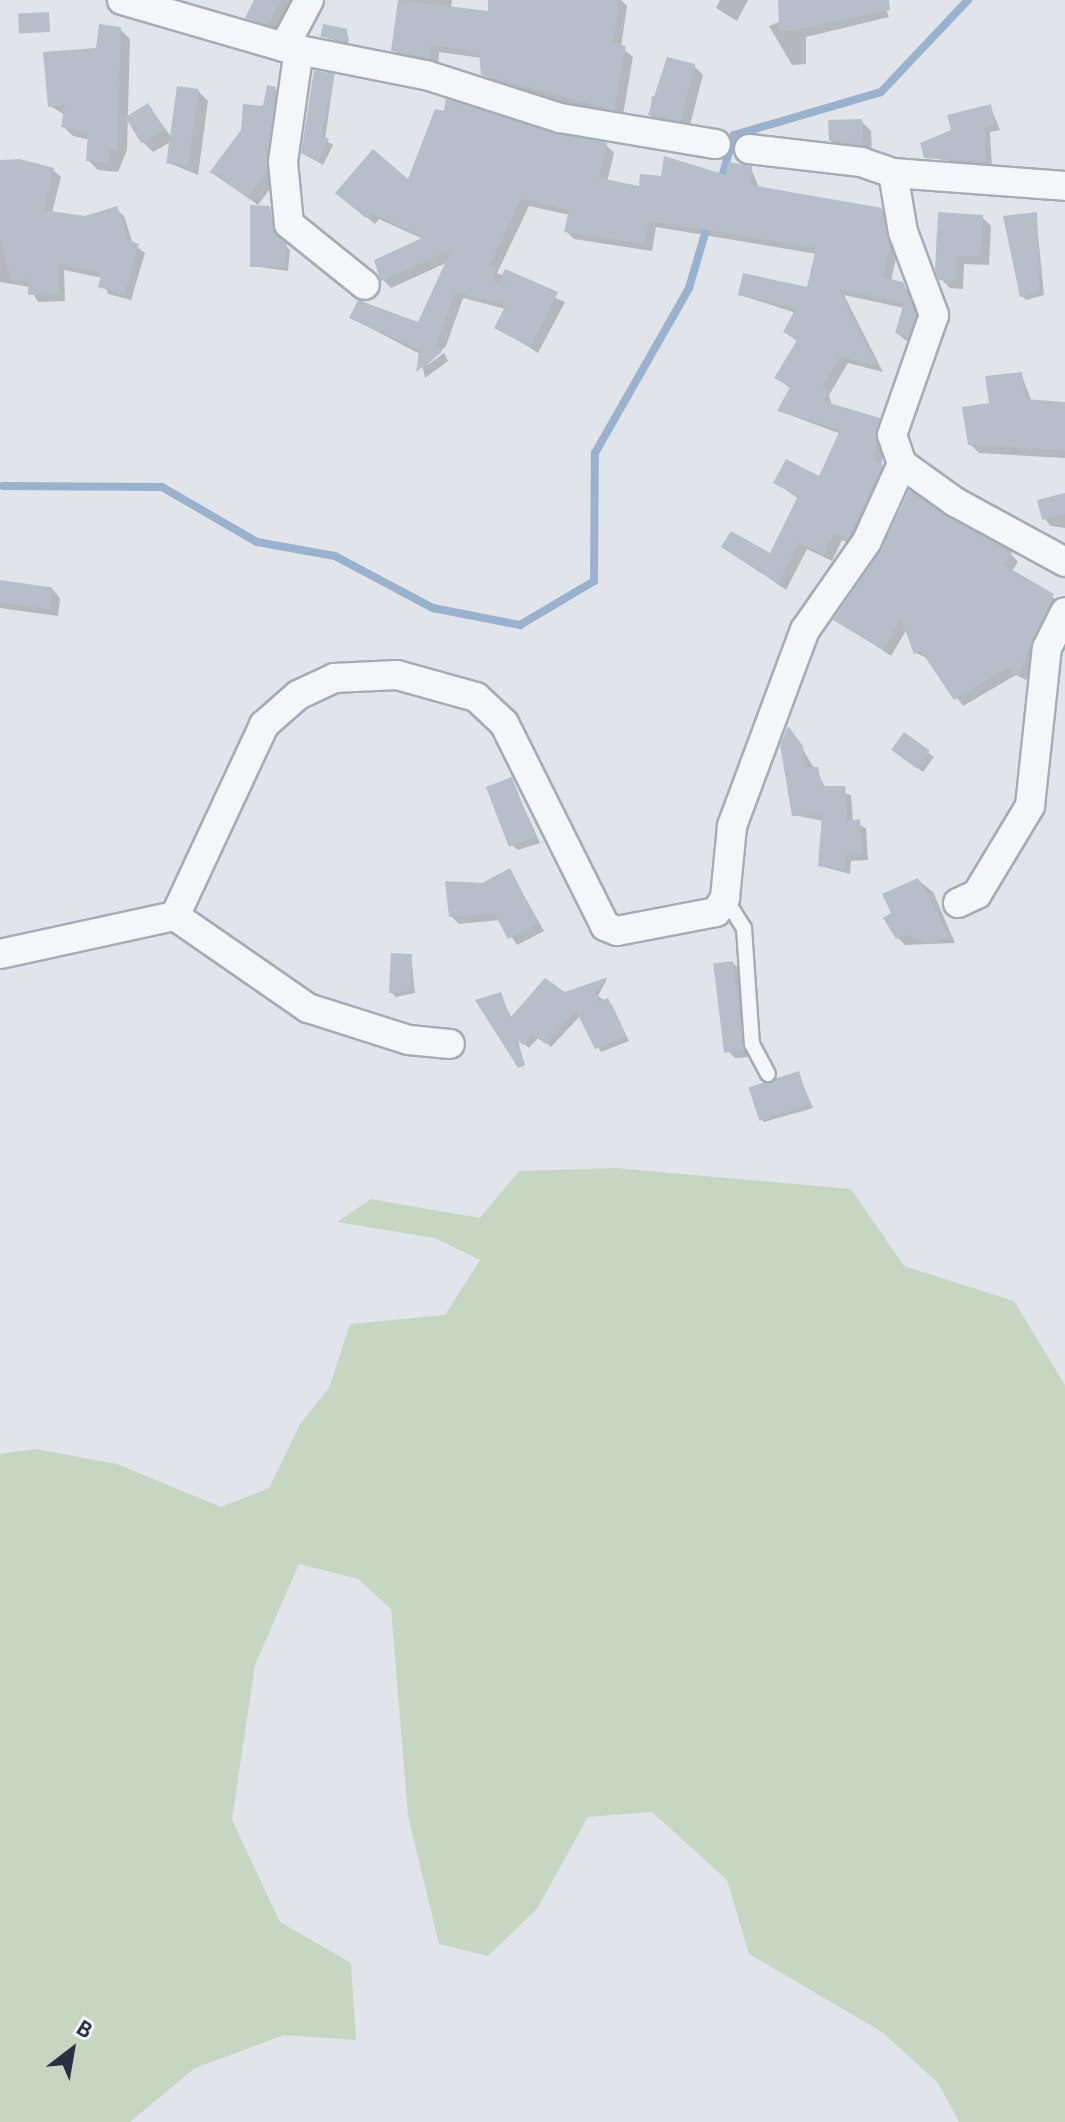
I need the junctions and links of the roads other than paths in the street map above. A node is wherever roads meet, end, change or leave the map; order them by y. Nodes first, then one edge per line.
1 (122, 0) edge
2 (309, 0) edge
3 (291, 48) junction
4 (716, 144) dead end
5 (749, 149) dead end
6 (893, 173) junction
7 (1065, 186) edge
8 (365, 285) dead end
9 (902, 464) junction
10 (1065, 562) edge
11 (1065, 612) edge
12 (1053, 708) edge
13 (725, 898) junction
14 (958, 903) dead end
15 (175, 916) junction
16 (0, 954) edge
17 (450, 1044) dead end
18 (768, 1074) dead end

1 - 3 street
2 - 3 street
3 - 4 street
3 - 8 street
5 - 6 street
6 - 7 street
6 - 9 street
9 - 10 street
9 - 13 street
11 - 12 street
12 - 14 street
13 - 15 street
13 - 18 lane
15 - 16 street
15 - 17 street

